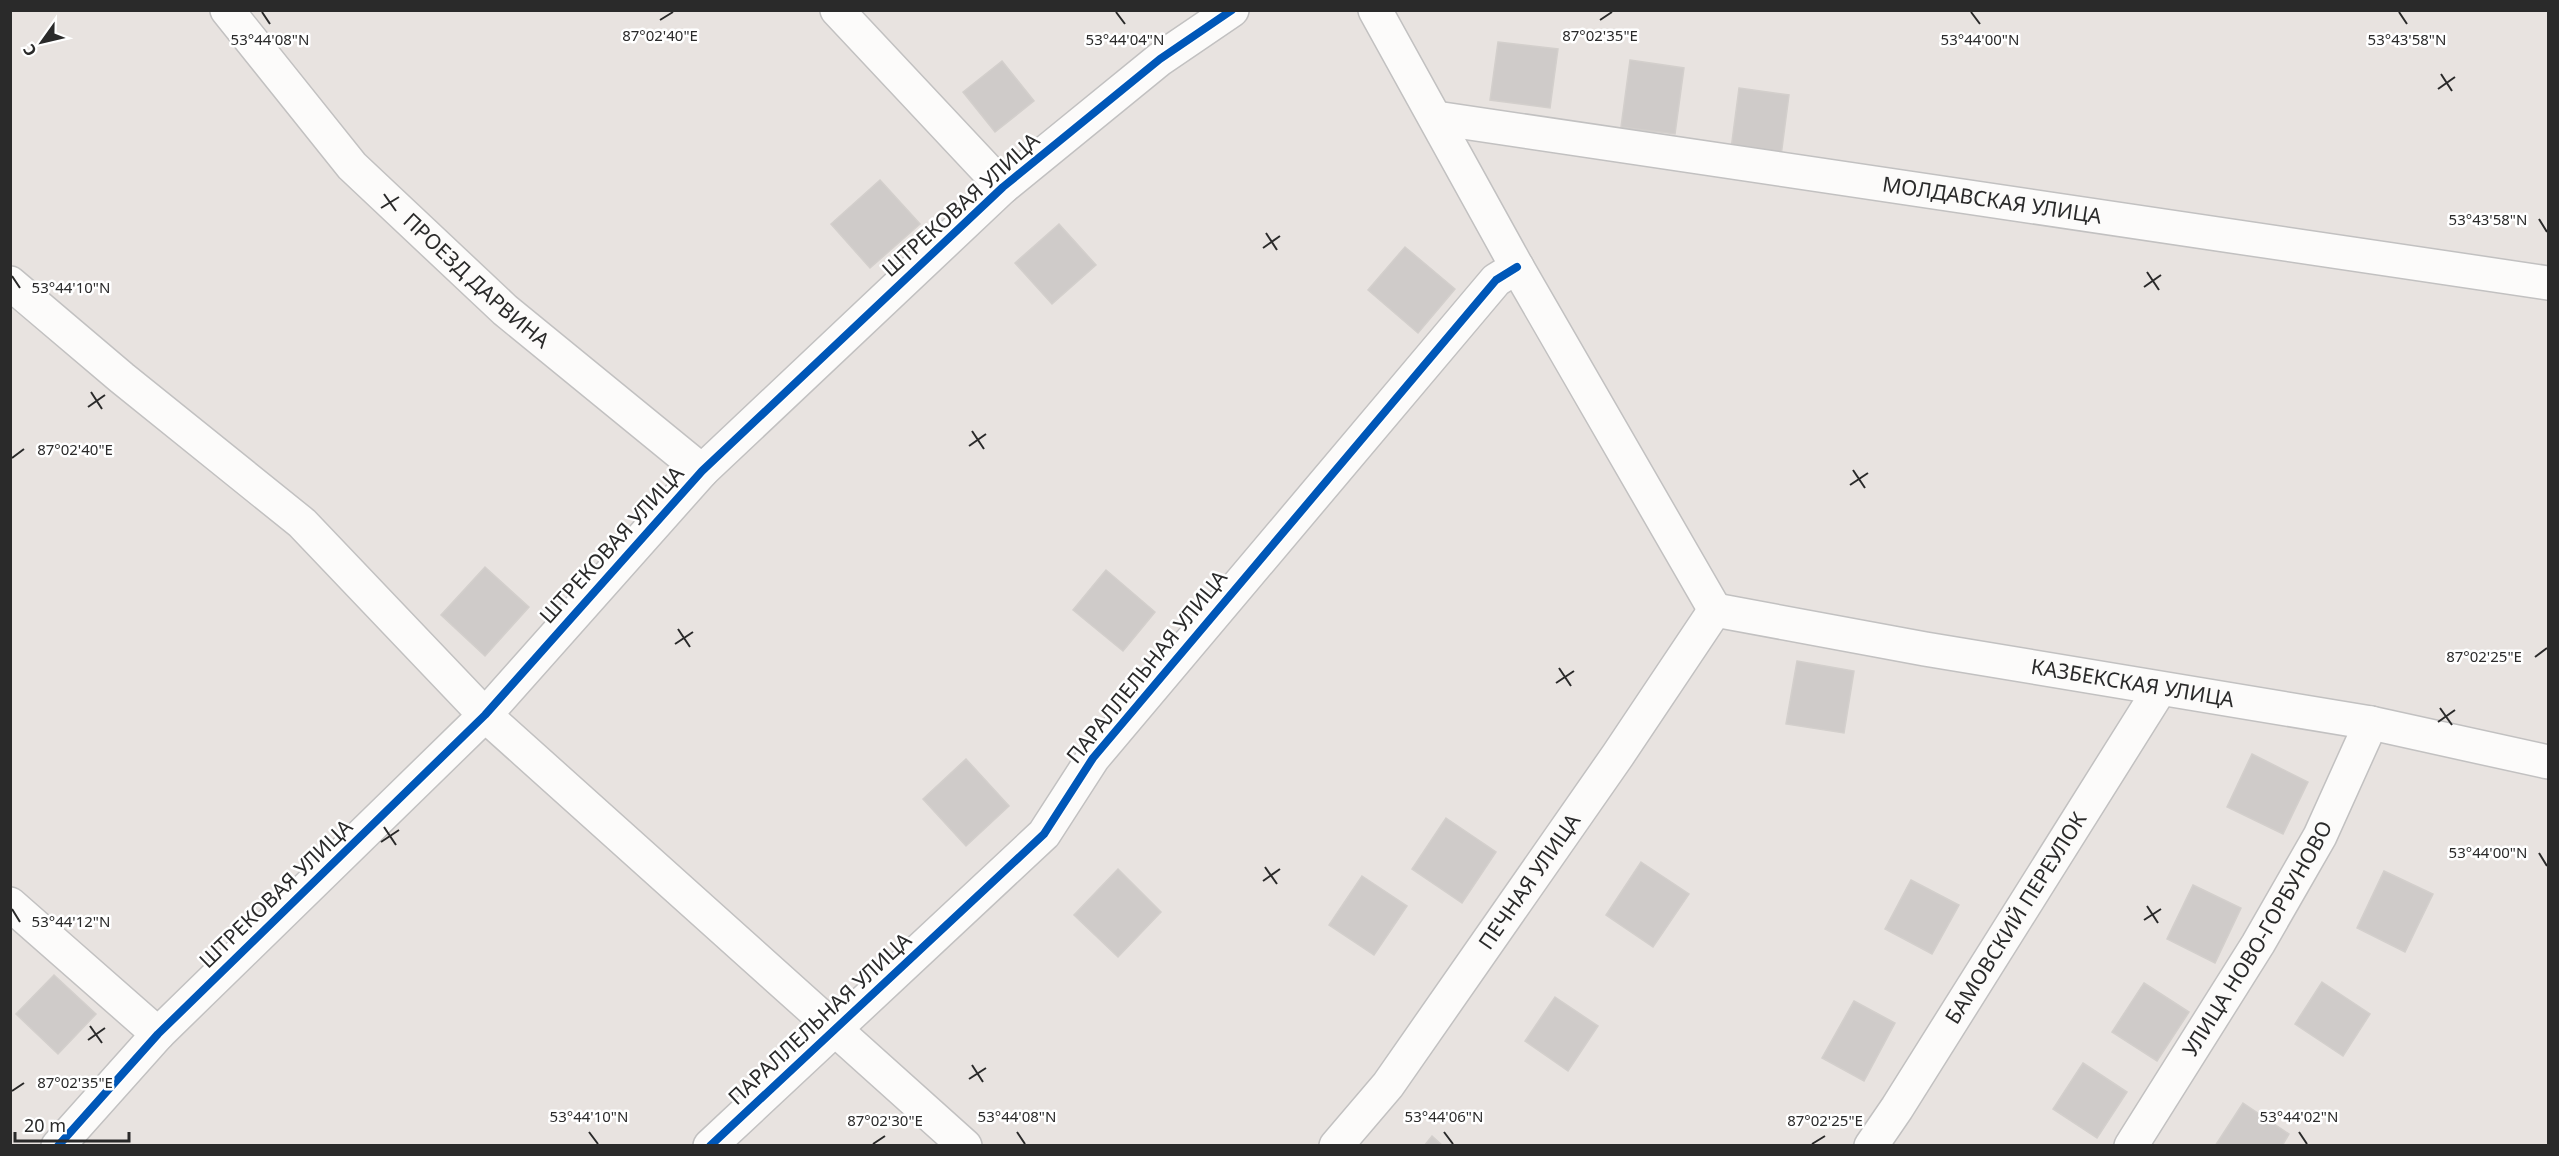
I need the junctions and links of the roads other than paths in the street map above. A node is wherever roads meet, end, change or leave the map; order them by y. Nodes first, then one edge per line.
1 (227, 10) edge
2 (837, 10) edge
3 (1232, 10) edge
4 (1377, 12) edge
5 (1436, 118) junction
6 (1003, 187) junction
7 (1517, 267) junction
8 (2548, 283) edge
9 (13, 292) edge
10 (702, 471) junction
11 (1715, 610) junction
12 (2160, 689) junction
13 (485, 715) junction
14 (2371, 723) junction
15 (2548, 762) edge
16 (10, 904) edge
17 (836, 1029) junction
18 (158, 1034) junction
19 (58, 1146) edge
20 (710, 1146) edge
21 (965, 1146) edge
22 (1336, 1146) edge
23 (1871, 1146) edge
24 (2131, 1146) edge

1 - 10 street, ПРОЕЗД ДАРВИНА
2 - 6 street
3 - 6 street, ШТРЕКОВАЯ УЛИЦА
4 - 5 street
5 - 7 street
5 - 8 street, МОЛДАВСКАЯ УЛИЦА
6 - 10 street, ШТРЕКОВАЯ УЛИЦА
7 - 11 street
7 - 17 street, ПАРАЛЛЕЛЬНАЯ УЛИЦА
9 - 13 street
10 - 13 street, ШТРЕКОВАЯ УЛИЦА
11 - 12 street, КАЗБЕКСКАЯ УЛИЦА
11 - 22 street, ПЕЧНАЯ УЛИЦА
12 - 14 street, КАЗБЕКСКАЯ УЛИЦА
12 - 23 street, БАМОВСКИЙ ПЕРЕУЛОК
13 - 17 street
13 - 18 street, ШТРЕКОВАЯ УЛИЦА
14 - 15 street, КАЗБЕКСКАЯ УЛИЦА
14 - 24 street, УЛИЦА НОВО-ГОРБУНОВО
16 - 18 street
17 - 20 street, ПАРАЛЛЕЛЬНАЯ УЛИЦА
17 - 21 street
18 - 19 street, ШТРЕКОВАЯ УЛИЦА

